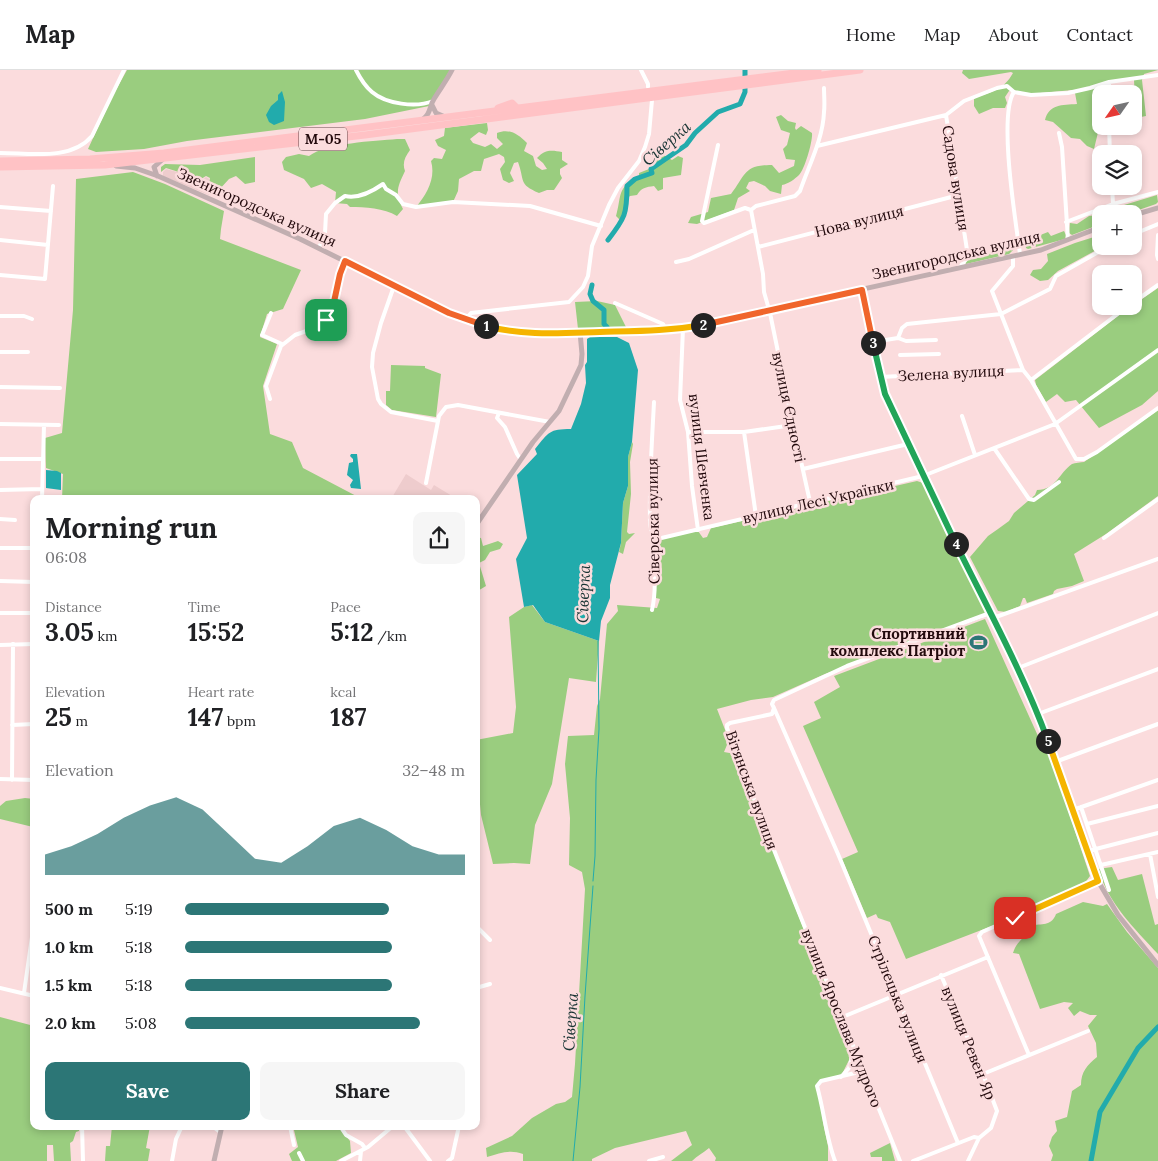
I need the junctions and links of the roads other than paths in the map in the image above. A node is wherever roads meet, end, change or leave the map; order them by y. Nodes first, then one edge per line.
1 (124, 70) edge
2 (356, 70) edge
3 (452, 70) edge
4 (641, 70) edge
5 (818, 70) edge
6 (860, 70) edge
7 (1158, 75) edge
8 (758, 80) junction
9 (1109, 82) joint
10 (824, 88) dead end
11 (1014, 92) junction
12 (650, 94) junction
13 (432, 103) junction
14 (491, 115) junction
15 (946, 115) junction
16 (449, 117) junction
17 (422, 120) junction
18 (1059, 133) dead end
19 (718, 145) dead end
20 (817, 146) junction
21 (0, 153) edge
22 (163, 158) junction
23 (0, 161) edge
24 (105, 165) junction
25 (0, 167) edge
26 (158, 176) junction
27 (54, 186) dead end
28 (1158, 192) edge
29 (959, 195) junction
30 (1112, 195) edge
31 (1113, 204) junction
32 (0, 208) edge
33 (1158, 208) edge
34 (751, 210) junction
35 (51, 211) junction
36 (1142, 213) edge
37 (1066, 222) junction
38 (1158, 224) edge
39 (600, 226) junction
40 (754, 230) junction
41 (1092, 230) edge
42 (1142, 231) edge
43 (1158, 235) edge
44 (0, 240) edge
45 (1068, 240) junction
46 (48, 245) junction
47 (758, 247) junction
48 (319, 248) junction
49 (1020, 254) junction
50 (1093, 255) edge
51 (1013, 256) junction
52 (1158, 259) edge
53 (345, 261) junction
54 (676, 262) dead end
55 (959, 268) junction
56 (0, 275) edge
57 (1158, 285) edge
58 (394, 286) junction
59 (862, 290) junction
60 (1142, 296) edge
61 (614, 303) dead end
62 (769, 311) junction
63 (271, 313) dead end
64 (1001, 314) junction
65 (1116, 315) edge
66 (0, 316) edge
67 (32, 319) dead end
68 (466, 320) junction
69 (683, 328) junction
70 (666, 330) junction
71 (580, 332) junction
72 (898, 338) junction
73 (936, 340) dead end
74 (873, 342) junction
75 (282, 344) junction
76 (1158, 350) edge
77 (0, 352) edge
78 (28, 352) dead end
79 (940, 354) dead end
80 (900, 356) dead end
81 (1023, 370) junction
82 (880, 377) junction
83 (1031, 380) junction
84 (0, 387) edge
85 (60, 388) dead end
86 (270, 399) dead end
87 (654, 402) dead end
88 (1158, 408) edge
89 (499, 413) junction
90 (962, 416) dead end
91 (438, 421) junction
92 (550, 422) junction
93 (0, 424) edge
94 (1055, 424) junction
95 (44, 425) junction
96 (59, 425) dead end
97 (793, 425) junction
98 (688, 432) junction
99 (744, 432) junction
100 (908, 444) junction
101 (994, 448) junction
102 (975, 455) junction
103 (0, 459) edge
104 (42, 459) junction
105 (521, 460) junction
106 (803, 469) junction
107 (923, 476) junction
108 (1059, 482) dead end
109 (426, 483) dead end
110 (42, 489) junction
111 (0, 490) edge
112 (42, 495) edge
113 (1158, 499) edge
114 (810, 502) junction
115 (756, 516) junction
116 (0, 519) edge
117 (480, 519) edge
118 (16, 520) dead end
119 (698, 530) junction
120 (1104, 538) dead end
121 (653, 540) junction
122 (0, 548) edge
123 (30, 548) edge
124 (1158, 559) edge
125 (0, 581) edge
126 (30, 582) edge
127 (652, 610) dead end
128 (0, 613) edge
129 (30, 613) edge
130 (1158, 613) edge
131 (992, 616) junction
132 (13, 644) junction
133 (30, 644) edge
134 (0, 645) edge
135 (1018, 668) junction
136 (1158, 668) edge
137 (774, 708) junction
138 (1038, 714) junction
139 (30, 724) edge
140 (1158, 724) edge
141 (12, 725) junction
142 (1056, 762) junction
143 (0, 779) edge
144 (12, 780) junction
145 (30, 780) edge
146 (1158, 780) edge
147 (1158, 806) edge
148 (1081, 807) junction
149 (1073, 810) junction
150 (1087, 824) junction
151 (1158, 833) edge
152 (1095, 849) junction
153 (1088, 851) junction
154 (1158, 852) edge
155 (1150, 854) junction
156 (1100, 865) junction
157 (783, 875) joint
158 (1098, 881) junction
159 (1109, 890) dead end
160 (1158, 897) edge
161 (480, 930) edge
162 (490, 940) dead end
163 (30, 951) edge
164 (988, 957) junction
165 (1158, 964) edge
166 (941, 976) junction
167 (490, 984) dead end
168 (480, 987) edge
169 (0, 988) edge
170 (24, 993) junction
171 (30, 995) edge
172 (896, 995) junction
173 (840, 1018) junction
174 (1088, 1031) dead end
175 (854, 1051) junction
176 (1029, 1055) junction
177 (855, 1073) dead end
178 (983, 1074) junction
179 (841, 1076) junction
180 (82, 1130) edge
181 (180, 1130) edge
182 (221, 1130) edge
183 (291, 1130) edge
184 (343, 1130) edge
185 (388, 1130) edge
186 (407, 1130) edge
187 (458, 1130) edge
188 (979, 1138) junction
189 (958, 1143) junction
190 (294, 1145) dead end
191 (363, 1150) junction
192 (299, 1153) dead end
193 (663, 1157) dead end
194 (83, 1161) edge
195 (172, 1161) edge
196 (214, 1161) edge
197 (303, 1161) edge
198 (341, 1161) edge
199 (360, 1161) edge
200 (430, 1161) edge
201 (448, 1161) edge
202 (649, 1161) edge
203 (835, 1161) edge
204 (900, 1161) edge
205 (913, 1161) edge
206 (968, 1161) edge

1 - 21 street
2 - 13 street
3 - 13 street
4 - 12 street
5 - 8 highway, М-05
6 - 8 highway, М-05
7 - 9 street
8 - 12 highway, М-05
9 - 11 street
10 - 20 street
11 - 15 street
11 - 49 street
12 - 14 highway, М-05
12 - 14 highway, М-05
12 - 39 street
13 - 16 street
13 - 17 street
14 - 16 highway, М-05
14 - 22 highway, М-05
15 - 20 street
15 - 29 street, Садова вулиця
16 - 17 highway, М-05
17 - 23 highway, М-05
18 - 37 street
19 - 34 street
20 - 34 street
22 - 24 highway, М-05
22 - 26 street
24 - 25 highway, М-05
24 - 26 street, Звенигородська вулиця
26 - 48 street, Звенигородська вулиця
27 - 35 street
28 - 31 street
29 - 47 street, Нова вулиця
29 - 55 street, Садова вулиця
30 - 31 street
31 - 37 street
32 - 35 street
33 - 36 street
34 - 40 street
35 - 46 street
37 - 45 street
38 - 42 street
39 - 48 street
39 - 68 street
40 - 47 street
40 - 54 street
41 - 45 street, Звенигородська вулиця
43 - 52 street
44 - 46 street
45 - 49 street, Звенигородська вулиця
46 - 56 street
47 - 62 street
48 - 53 street, Звенигородська вулиця
49 - 51 street, Звенигородська вулиця
50 - 64 street
51 - 55 street, Звенигородська вулиця
51 - 64 street, Зелена вулиця
53 - 58 street, Звенигородська вулиця
53 - 75 street, Звенигородська вулиця
55 - 59 street, Звенигородська вулиця
57 - 60 street
58 - 68 street, Звенигородська вулиця
58 - 91 street
59 - 62 street, Звенигородська вулиця
59 - 74 street
61 - 70 street
62 - 69 street, Звенигородська вулиця
62 - 97 street, вулиця Єдності
63 - 75 street
64 - 72 street
64 - 81 street, Зелена вулиця
65 - 83 street
66 - 67 street
68 - 71 street, Звенигородська вулиця
69 - 70 street, Звенигородська вулиця
69 - 98 street, вулиця Шевченка
70 - 71 street, Звенигородська вулиця
71 - 92 street
72 - 73 street
72 - 74 street
74 - 82 street
75 - 86 street
76 - 94 street, вулиця Лесі Українки
77 - 78 street
79 - 80 street
81 - 82 street, Зелена вулиця
81 - 83 street, Зелена вулиця
82 - 100 street
83 - 94 street, Зелена вулиця
84 - 85 street
87 - 121 street, Сіверська вулиця
88 - 94 street, Зелена вулиця
89 - 91 street
89 - 92 street
89 - 105 street
90 - 102 street
91 - 109 street
92 - 105 street
93 - 95 street
94 - 101 street, вулиця Лесі Українки
95 - 96 street
95 - 104 street
97 - 99 street
97 - 106 street, вулиця Єдності
98 - 99 street
98 - 119 street, вулиця Шевченка
99 - 115 street
100 - 106 street
100 - 107 street
101 - 102 street, вулиця Лесі Українки
101 - 108 street
102 - 107 street, вулиця Лесі Українки
103 - 104 street
104 - 110 street
105 - 117 street
106 - 114 street, вулиця Єдності
107 - 114 street, вулиця Лесі Українки
107 - 131 street
110 - 111 street
110 - 112 street
113 - 120 street
114 - 115 street, вулиця Лесі Українки
115 - 119 street, вулиця Лесі Українки
116 - 118 street
119 - 121 street, вулиця Лесі Українки
121 - 127 street, Сіверська вулиця
122 - 123 street
124 - 131 street
125 - 126 street
128 - 129 street
130 - 135 street
131 - 135 street
131 - 137 street, Вітянська вулиця
132 - 133 street
132 - 134 street
132 - 141 street
135 - 138 street
136 - 138 street
137 - 157 street, Вітянська вулиця
137 - 172 street, Стрілецька вулиця
138 - 142 street
139 - 141 street
140 - 142 street
141 - 144 street
142 - 149 street
143 - 144 street
144 - 145 street
146 - 148 street
147 - 150 street
148 - 149 street
148 - 150 street
149 - 153 street
150 - 152 street
151 - 152 street
152 - 153 street
152 - 156 street
153 - 158 street
154 - 155 street
155 - 156 street
155 - 160 street
156 - 159 street
157 - 173 street, вулиця Ярослава Мудрого
158 - 164 street
158 - 165 street
161 - 162 street
163 - 170 street
164 - 166 street
164 - 176 street
166 - 172 street
166 - 178 street, вулиця Ревен Яр
167 - 168 street
169 - 170 street
170 - 171 street
172 - 173 street
172 - 189 street, Стрілецька вулиця
173 - 175 street, вулиця Ярослава Мудрого
174 - 176 street
175 - 179 street
175 - 204 street, вулиця Ярослава Мудрого
176 - 178 street
177 - 179 street
178 - 188 street, вулиця Ревен Яр
179 - 203 street
180 - 194 street
181 - 195 street
182 - 196 street
183 - 190 street
184 - 191 street
185 - 191 street
186 - 200 street
187 - 201 street
188 - 189 street
188 - 206 street, вулиця Ревен Яр
189 - 205 street
191 - 198 street
191 - 199 street
192 - 197 street
193 - 202 street

